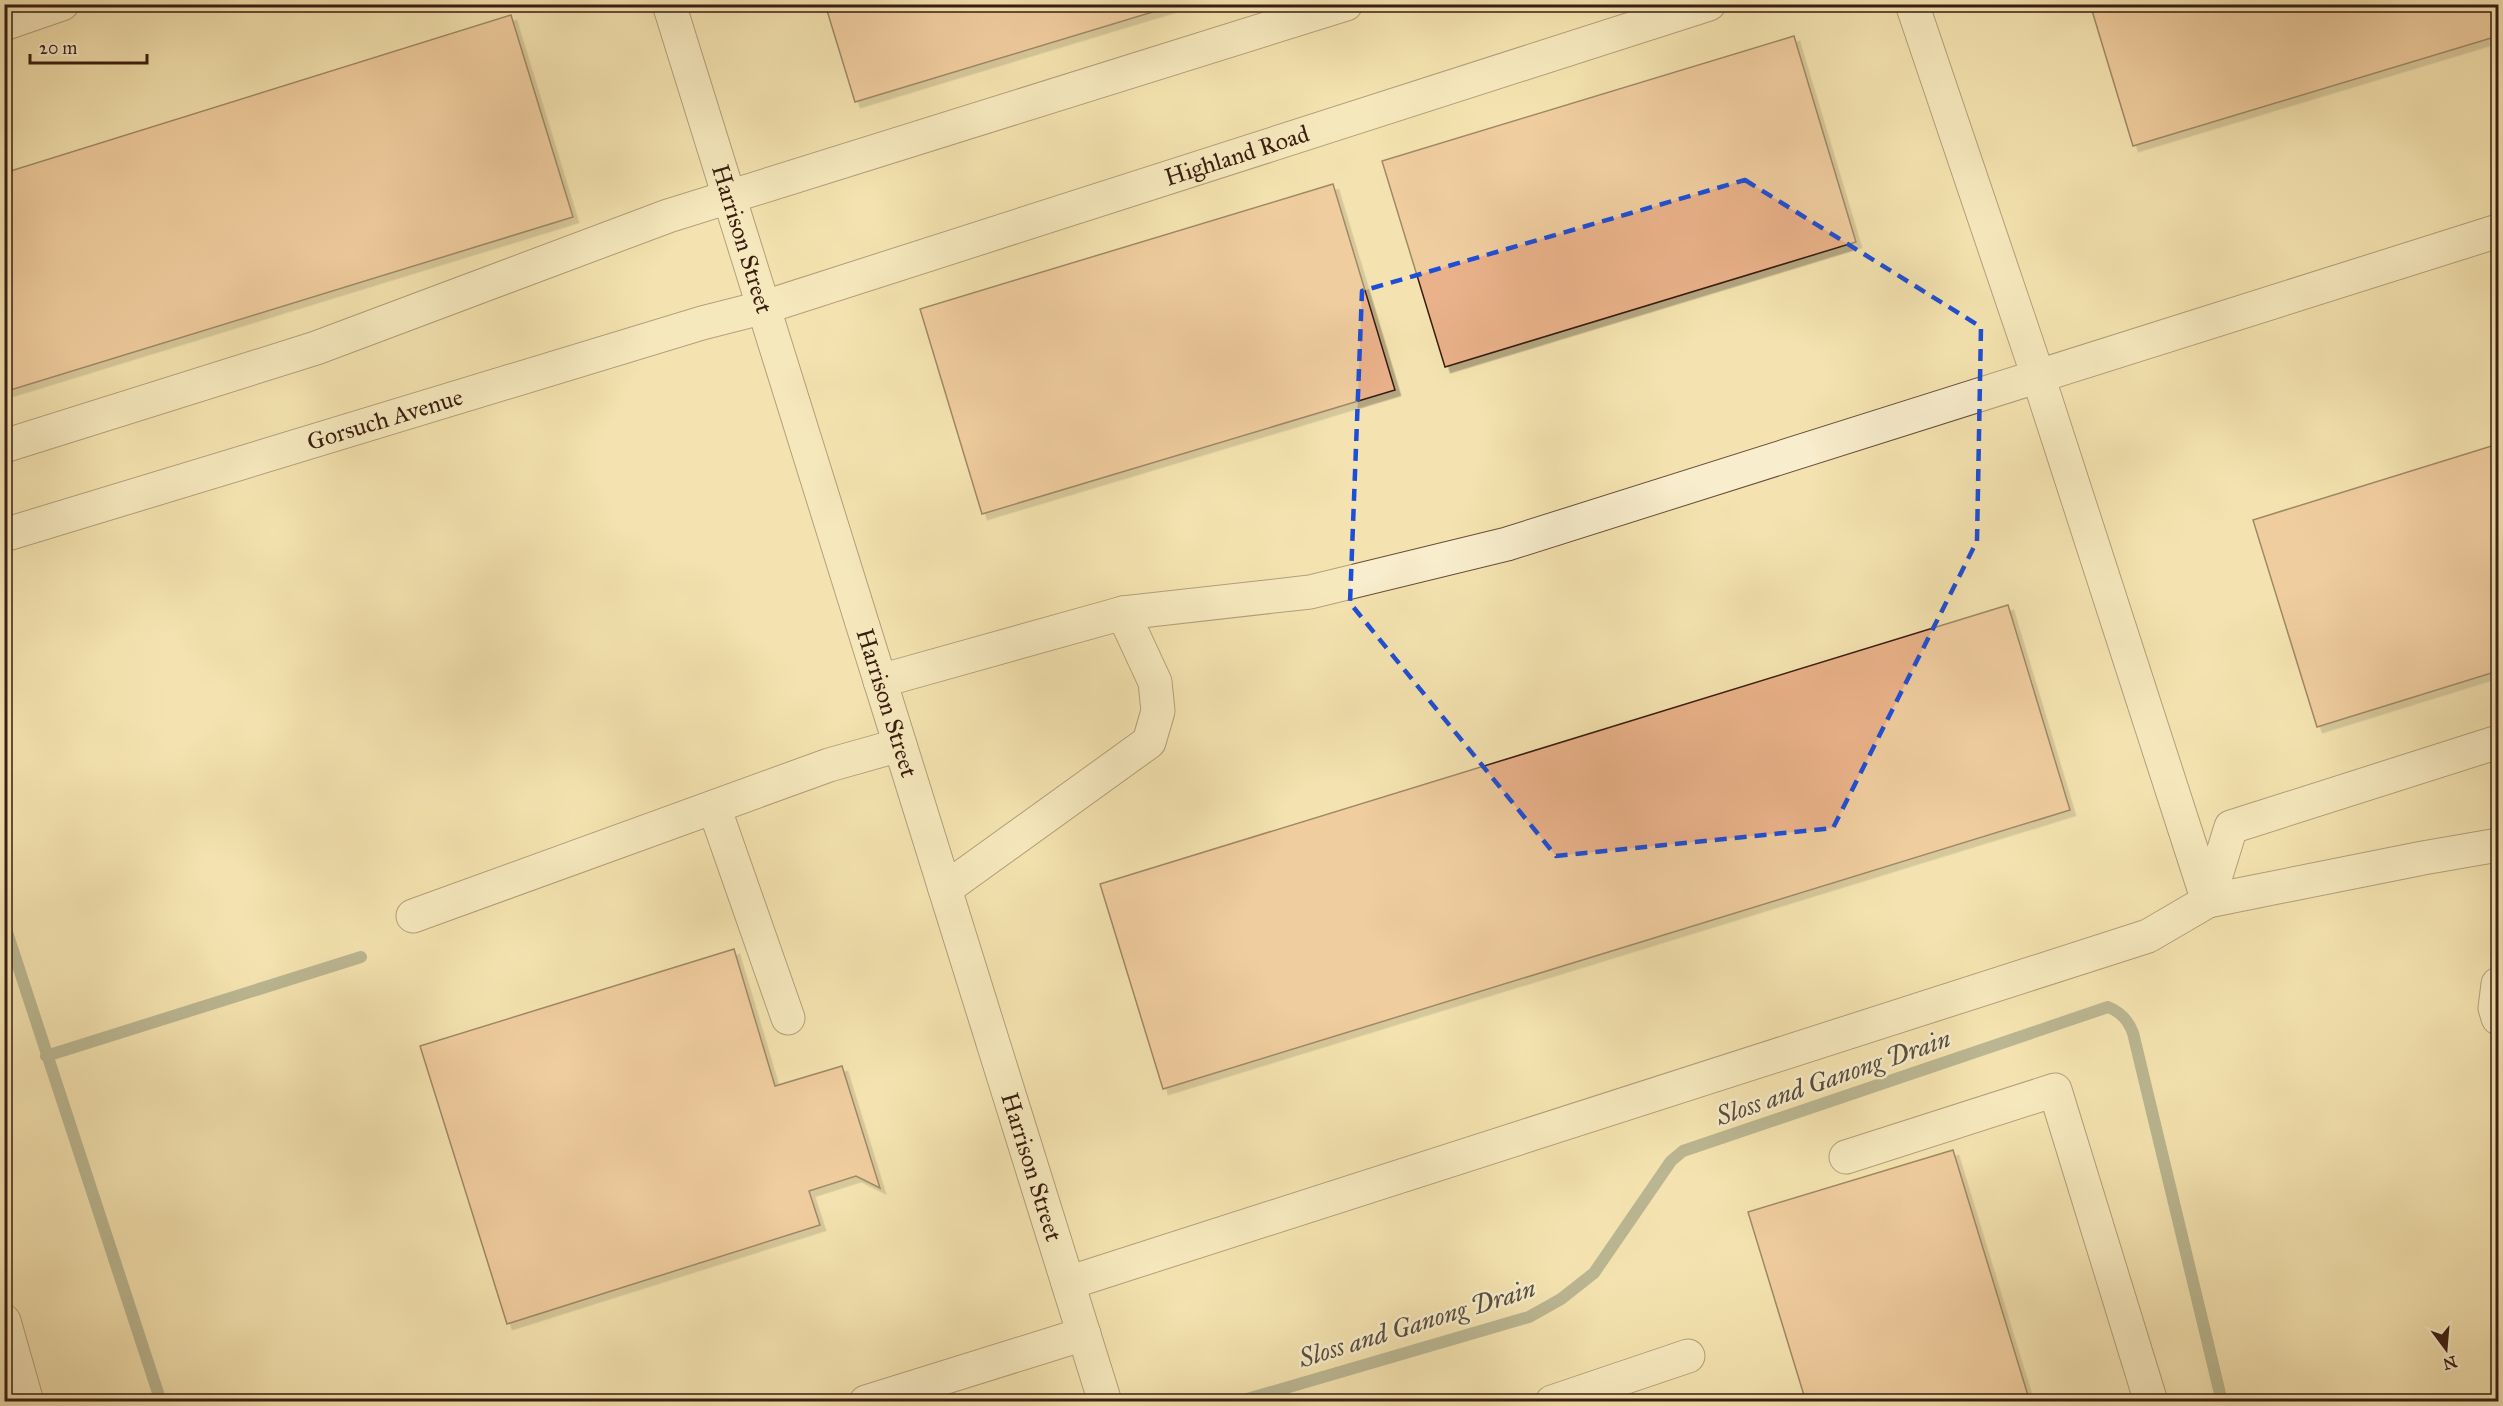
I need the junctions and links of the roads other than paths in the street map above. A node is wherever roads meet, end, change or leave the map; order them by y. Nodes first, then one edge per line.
1 (62, 4) edge
2 (669, 4) edge
3 (1346, 4) edge
4 (1709, 4) edge
5 (1912, 4) edge
6 (1288, 13) edge
7 (4, 24) edge
8 (730, 197) junction
9 (2499, 231) edge
10 (765, 307) junction
11 (2038, 376) junction
12 (4, 446) edge
13 (4, 535) edge
14 (1123, 613) junction
15 (880, 681) junction
16 (2499, 742) edge
17 (900, 745) junction
18 (714, 807) junction
19 (2499, 845) edge
20 (945, 890) junction
21 (2208, 902) junction
22 (413, 916) dead end
23 (2499, 984) edge
24 (788, 1018) dead end
25 (2499, 1018) edge
26 (1846, 1157) dead end
27 (1068, 1283) junction
28 (4, 1320) edge
29 (1084, 1334) junction
30 (1688, 1356) dead end
31 (27, 1401) edge
32 (866, 1401) edge
33 (1105, 1401) edge
34 (1552, 1401) edge
35 (2151, 1401) edge

1 - 7 street
2 - 8 street, Harrison Street
3 - 6 street
4 - 10 street, Highland Road
5 - 11 street
6 - 8 street
8 - 10 street, Harrison Street
8 - 12 street
9 - 11 street
10 - 13 street, Gorsuch Avenue
10 - 15 street, Harrison Street
11 - 14 street
11 - 21 street
14 - 15 street
14 - 20 street
15 - 17 street, Harrison Street
16 - 21 street
17 - 18 street
17 - 20 street, Harrison Street
18 - 22 street
18 - 24 street
19 - 21 street
20 - 27 street, Harrison Street
21 - 27 street
23 - 25 street
26 - 35 street
27 - 29 street, Harrison Street
28 - 31 street
29 - 32 street
29 - 33 street, Harrison Street
30 - 34 street

